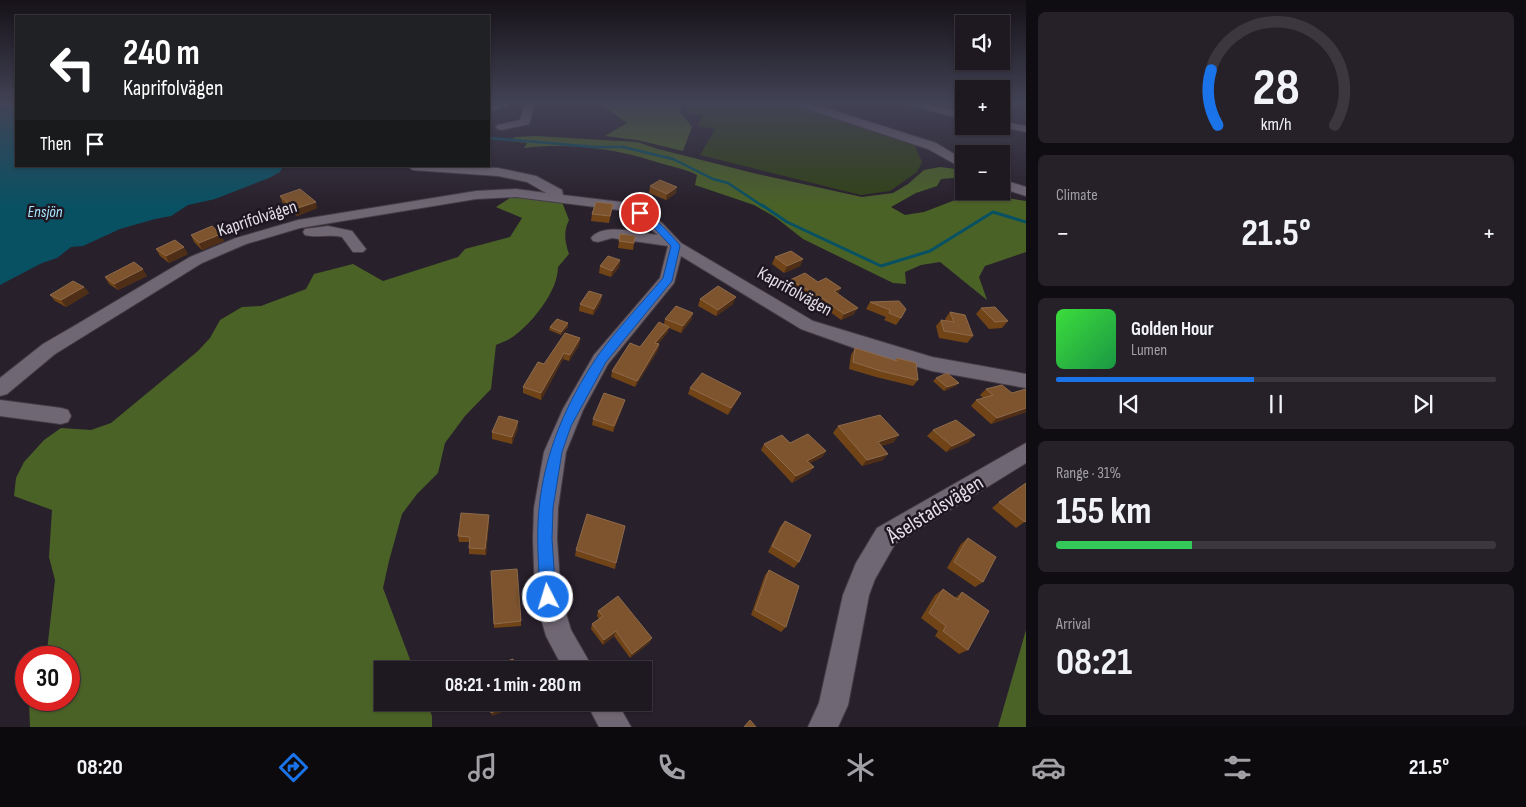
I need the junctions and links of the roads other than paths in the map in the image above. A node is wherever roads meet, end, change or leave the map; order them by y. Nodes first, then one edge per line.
1 (908, 138) edge
2 (955, 160) edge
3 (427, 167) edge
4 (1010, 178) edge
5 (1026, 179) edge
6 (1010, 186) edge
7 (1026, 192) edge
8 (564, 198) junction
9 (298, 224) junction
10 (598, 238) dead end
11 (674, 244) junction
12 (358, 249) dead end
13 (1026, 381) edge
14 (0, 389) edge
15 (0, 408) edge
16 (61, 416) dead end
17 (1026, 452) edge
18 (575, 661) edge
19 (606, 711) edge
20 (616, 727) edge
21 (824, 727) edge

1 - 2 street
3 - 8 street, Kaprifolvägen
4 - 5 street
6 - 7 street
8 - 9 street, Kaprifolvägen
8 - 11 street, Kaprifolvägen
9 - 12 street
9 - 14 street, Kaprifolvägen
10 - 11 street
11 - 13 street, Kaprifolvägen
11 - 18 street
15 - 16 street
17 - 21 street, Åselstadsvägen
19 - 20 street

